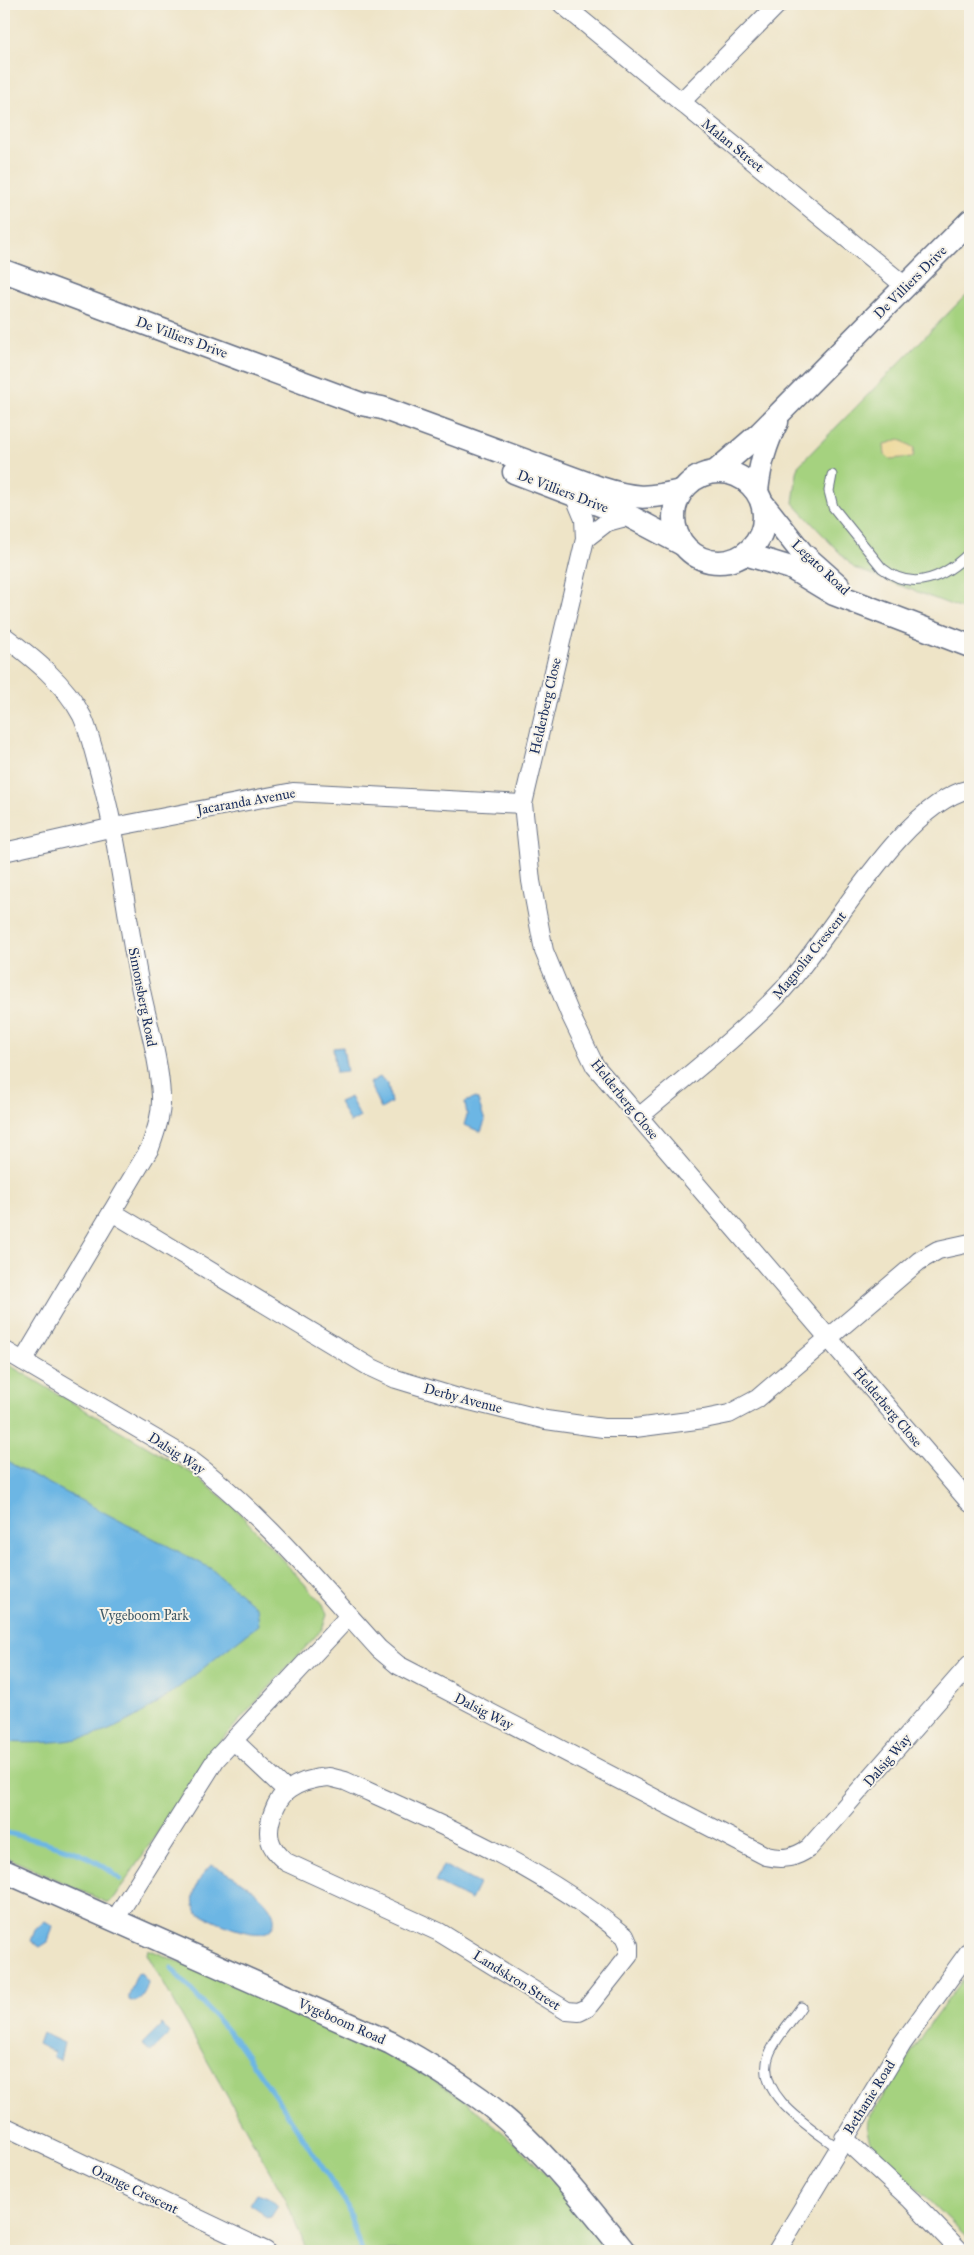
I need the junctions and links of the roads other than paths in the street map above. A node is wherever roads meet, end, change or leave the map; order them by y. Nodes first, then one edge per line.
1 (562, 4) edge
2 (778, 4) edge
3 (681, 102) junction
4 (970, 221) edge
5 (4, 271) edge
6 (905, 286) junction
7 (361, 404) junction
8 (786, 406) junction
9 (716, 471) junction
10 (832, 475) dead end
11 (681, 491) junction
12 (574, 495) junction
13 (760, 498) junction
14 (629, 516) junction
15 (584, 539) junction
16 (682, 544) junction
17 (970, 552) edge
18 (745, 554) junction
19 (861, 604) junction
20 (4, 636) edge
21 (970, 646) edge
22 (970, 789) edge
23 (522, 804) junction
24 (114, 827) junction
25 (4, 852) edge
26 (639, 1117) junction
27 (112, 1212) junction
28 (970, 1243) edge
29 (831, 1338) junction
30 (4, 1350) edge
31 (23, 1361) junction
32 (970, 1503) edge
33 (349, 1616) junction
34 (970, 1664) edge
35 (233, 1740) junction
36 (287, 1791) junction
37 (4, 1871) edge
38 (114, 1921) junction
39 (970, 1950) edge
40 (801, 2007) dead end
41 (4, 2126) edge
42 (841, 2143) junction
43 (266, 2251) edge
44 (624, 2251) edge
45 (777, 2251) edge
46 (960, 2251) edge

1 - 3 street, Malan Street
2 - 3 street
3 - 6 street, Malan Street
4 - 6 street, De Villiers Drive
5 - 7 street, De Villiers Drive
6 - 8 street, De Villiers Drive
7 - 11 street, De Villiers Drive
7 - 12 street, De Villiers Drive
8 - 9 street, De Villiers Drive
8 - 13 street, De Villiers Drive
9 - 11 street
9 - 13 street
10 - 17 lane
11 - 16 street
12 - 14 street, De Villiers Drive
12 - 15 street, Helderberg Close
13 - 18 street
13 - 19 street, Legato Road
14 - 15 street
14 - 16 street, De Villiers Drive
15 - 23 street, Helderberg Close
16 - 18 street
18 - 19 street, Legato Road
19 - 21 street, Legato Road
20 - 24 street, Simonsberg Road
22 - 26 street, Magnolia Crescent
23 - 24 street, Jacaranda Avenue
23 - 26 street, Helderberg Close
24 - 25 street, Jacaranda Avenue
24 - 27 street, Simonsberg Road
26 - 29 street, Helderberg Close
27 - 29 street, Derby Avenue
27 - 31 street, Simonsberg Road
28 - 29 street
29 - 32 street, Helderberg Close
30 - 31 street, Dalsig Way
31 - 33 street, Dalsig Way
33 - 34 street, Dalsig Way
33 - 35 street
35 - 36 street
35 - 38 street
36 - 36 street, Landskron Street
37 - 38 street, Vygeboom Road
38 - 44 street, Vygeboom Road
39 - 42 street, Bethanie Road
40 - 42 lane
41 - 43 street, Orange Crescent
42 - 45 street, Bethanie Road
42 - 46 street

